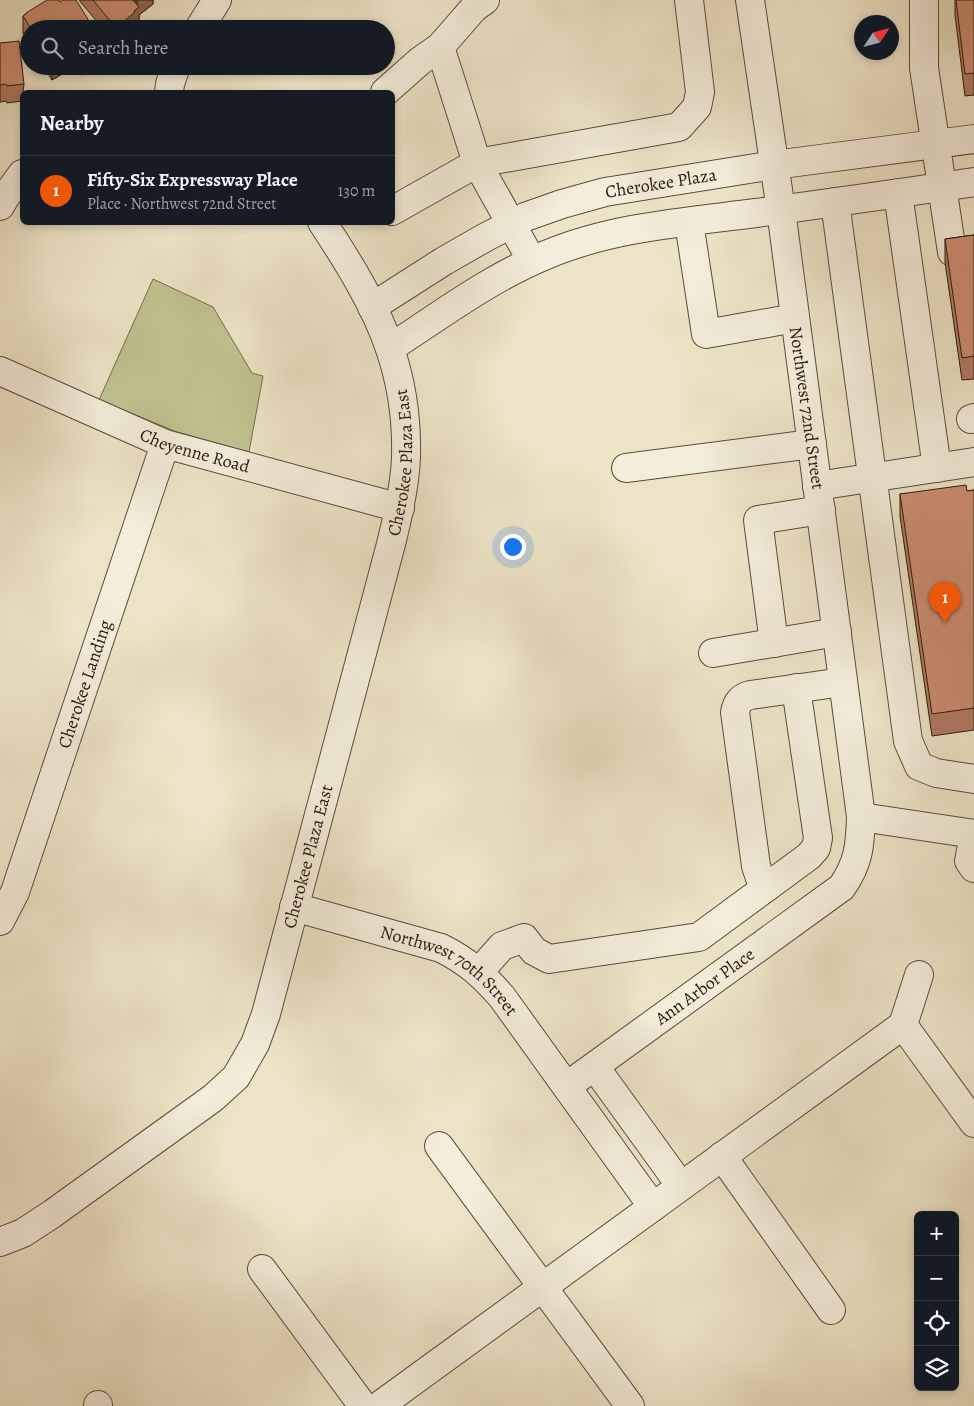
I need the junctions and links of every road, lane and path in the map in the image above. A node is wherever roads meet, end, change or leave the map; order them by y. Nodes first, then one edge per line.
1 (217, 0) edge
2 (485, 0) edge
3 (689, 0) edge
4 (750, 0) edge
5 (924, 0) edge
6 (205, 20) edge
7 (440, 47) junction
8 (173, 75) edge
9 (169, 90) edge
10 (387, 90) edge
11 (974, 139) edge
12 (936, 144) junction
13 (476, 163) junction
14 (774, 166) junction
15 (20, 177) edge
16 (974, 182) edge
17 (942, 187) junction
18 (898, 193) junction
19 (835, 202) junction
20 (0, 206) edge
21 (395, 209) edge
22 (781, 210) junction
23 (689, 222) junction
24 (512, 224) junction
25 (324, 225) edge
26 (952, 252) edge
27 (532, 261) junction
28 (372, 306) junction
29 (795, 318) junction
30 (390, 348) junction
31 (0, 371) edge
32 (164, 444) junction
33 (812, 444) junction
34 (974, 462) edge
35 (626, 468) dead end
36 (937, 468) junction
37 (872, 478) junction
38 (819, 498) junction
39 (400, 508) junction
40 (837, 632) junction
41 (774, 642) junction
42 (713, 653) dead end
43 (843, 682) junction
44 (796, 688) junction
45 (974, 779) edge
46 (861, 816) junction
47 (974, 834) edge
48 (974, 868) edge
49 (767, 887) junction
50 (842, 887) joint
51 (294, 906) junction
52 (0, 921) edge
53 (479, 972) junction
54 (919, 975) dead end
55 (903, 1025) junction
56 (595, 1067) junction
57 (567, 1086) junction
58 (974, 1124) edge
59 (642, 1133) junction
60 (439, 1146) dead end
61 (614, 1154) junction
62 (722, 1156) junction
63 (681, 1186) junction
64 (653, 1207) junction
65 (0, 1242) edge
66 (262, 1269) dead end
67 (542, 1288) junction
68 (831, 1310) dead end
69 (363, 1406) edge
70 (380, 1406) edge
71 (630, 1406) edge

1 - 6 street
2 - 7 street
3 - 13 street
4 - 14 street, Northwest 72nd Street
5 - 12 street
7 - 10 street
7 - 13 street
8 - 9 street
11 - 12 street, Cherokee Plaza
12 - 14 street, Cherokee Plaza
12 - 17 street
13 - 21 street
13 - 24 street
14 - 22 street, Northwest 72nd Street
14 - 24 street, Cherokee Plaza
15 - 20 street
16 - 17 street
17 - 18 street
17 - 26 street
18 - 19 street
18 - 36 street
19 - 22 street
19 - 37 street
22 - 23 street
22 - 29 street, Northwest 72nd Street
23 - 27 street
23 - 29 street
24 - 27 street
24 - 28 street, Cherokee Plaza
25 - 28 street, Cherokee Plaza East
27 - 30 street
28 - 30 street, Cherokee Plaza East
29 - 33 street, Northwest 72nd Street
30 - 39 street, Cherokee Plaza East
31 - 32 street, Cheyenne Road
32 - 39 street, Cheyenne Road
32 - 52 street, Cherokee Landing
33 - 35 street
33 - 38 street, Northwest 72nd Street
34 - 36 street
36 - 37 street
37 - 38 street
37 - 45 street
38 - 40 street, Northwest 72nd Street
38 - 41 street
39 - 51 street, Cherokee Plaza East
40 - 41 street
40 - 43 street, Northwest 72nd Street
41 - 42 street
43 - 44 street
43 - 46 street, Northwest 72nd Street
44 - 49 street
44 - 49 street
46 - 47 street
46 - 50 street, Northwest 72nd Street
47 - 48 street
49 - 53 street
50 - 56 street, Ann Arbor Place
51 - 53 street, Northwest 70th Street
51 - 65 street, Cherokee Plaza East
53 - 57 street, Northwest 70th Street
54 - 55 street
55 - 58 street
55 - 62 street
56 - 57 street, Ann Arbor Place
56 - 59 street
57 - 61 street, Northwest 70th Street
59 - 61 street
59 - 63 street
60 - 67 street
61 - 64 street, Northwest 70th Street
62 - 63 street
62 - 68 street
63 - 64 street
64 - 67 street
66 - 69 street
67 - 70 street
67 - 71 street

